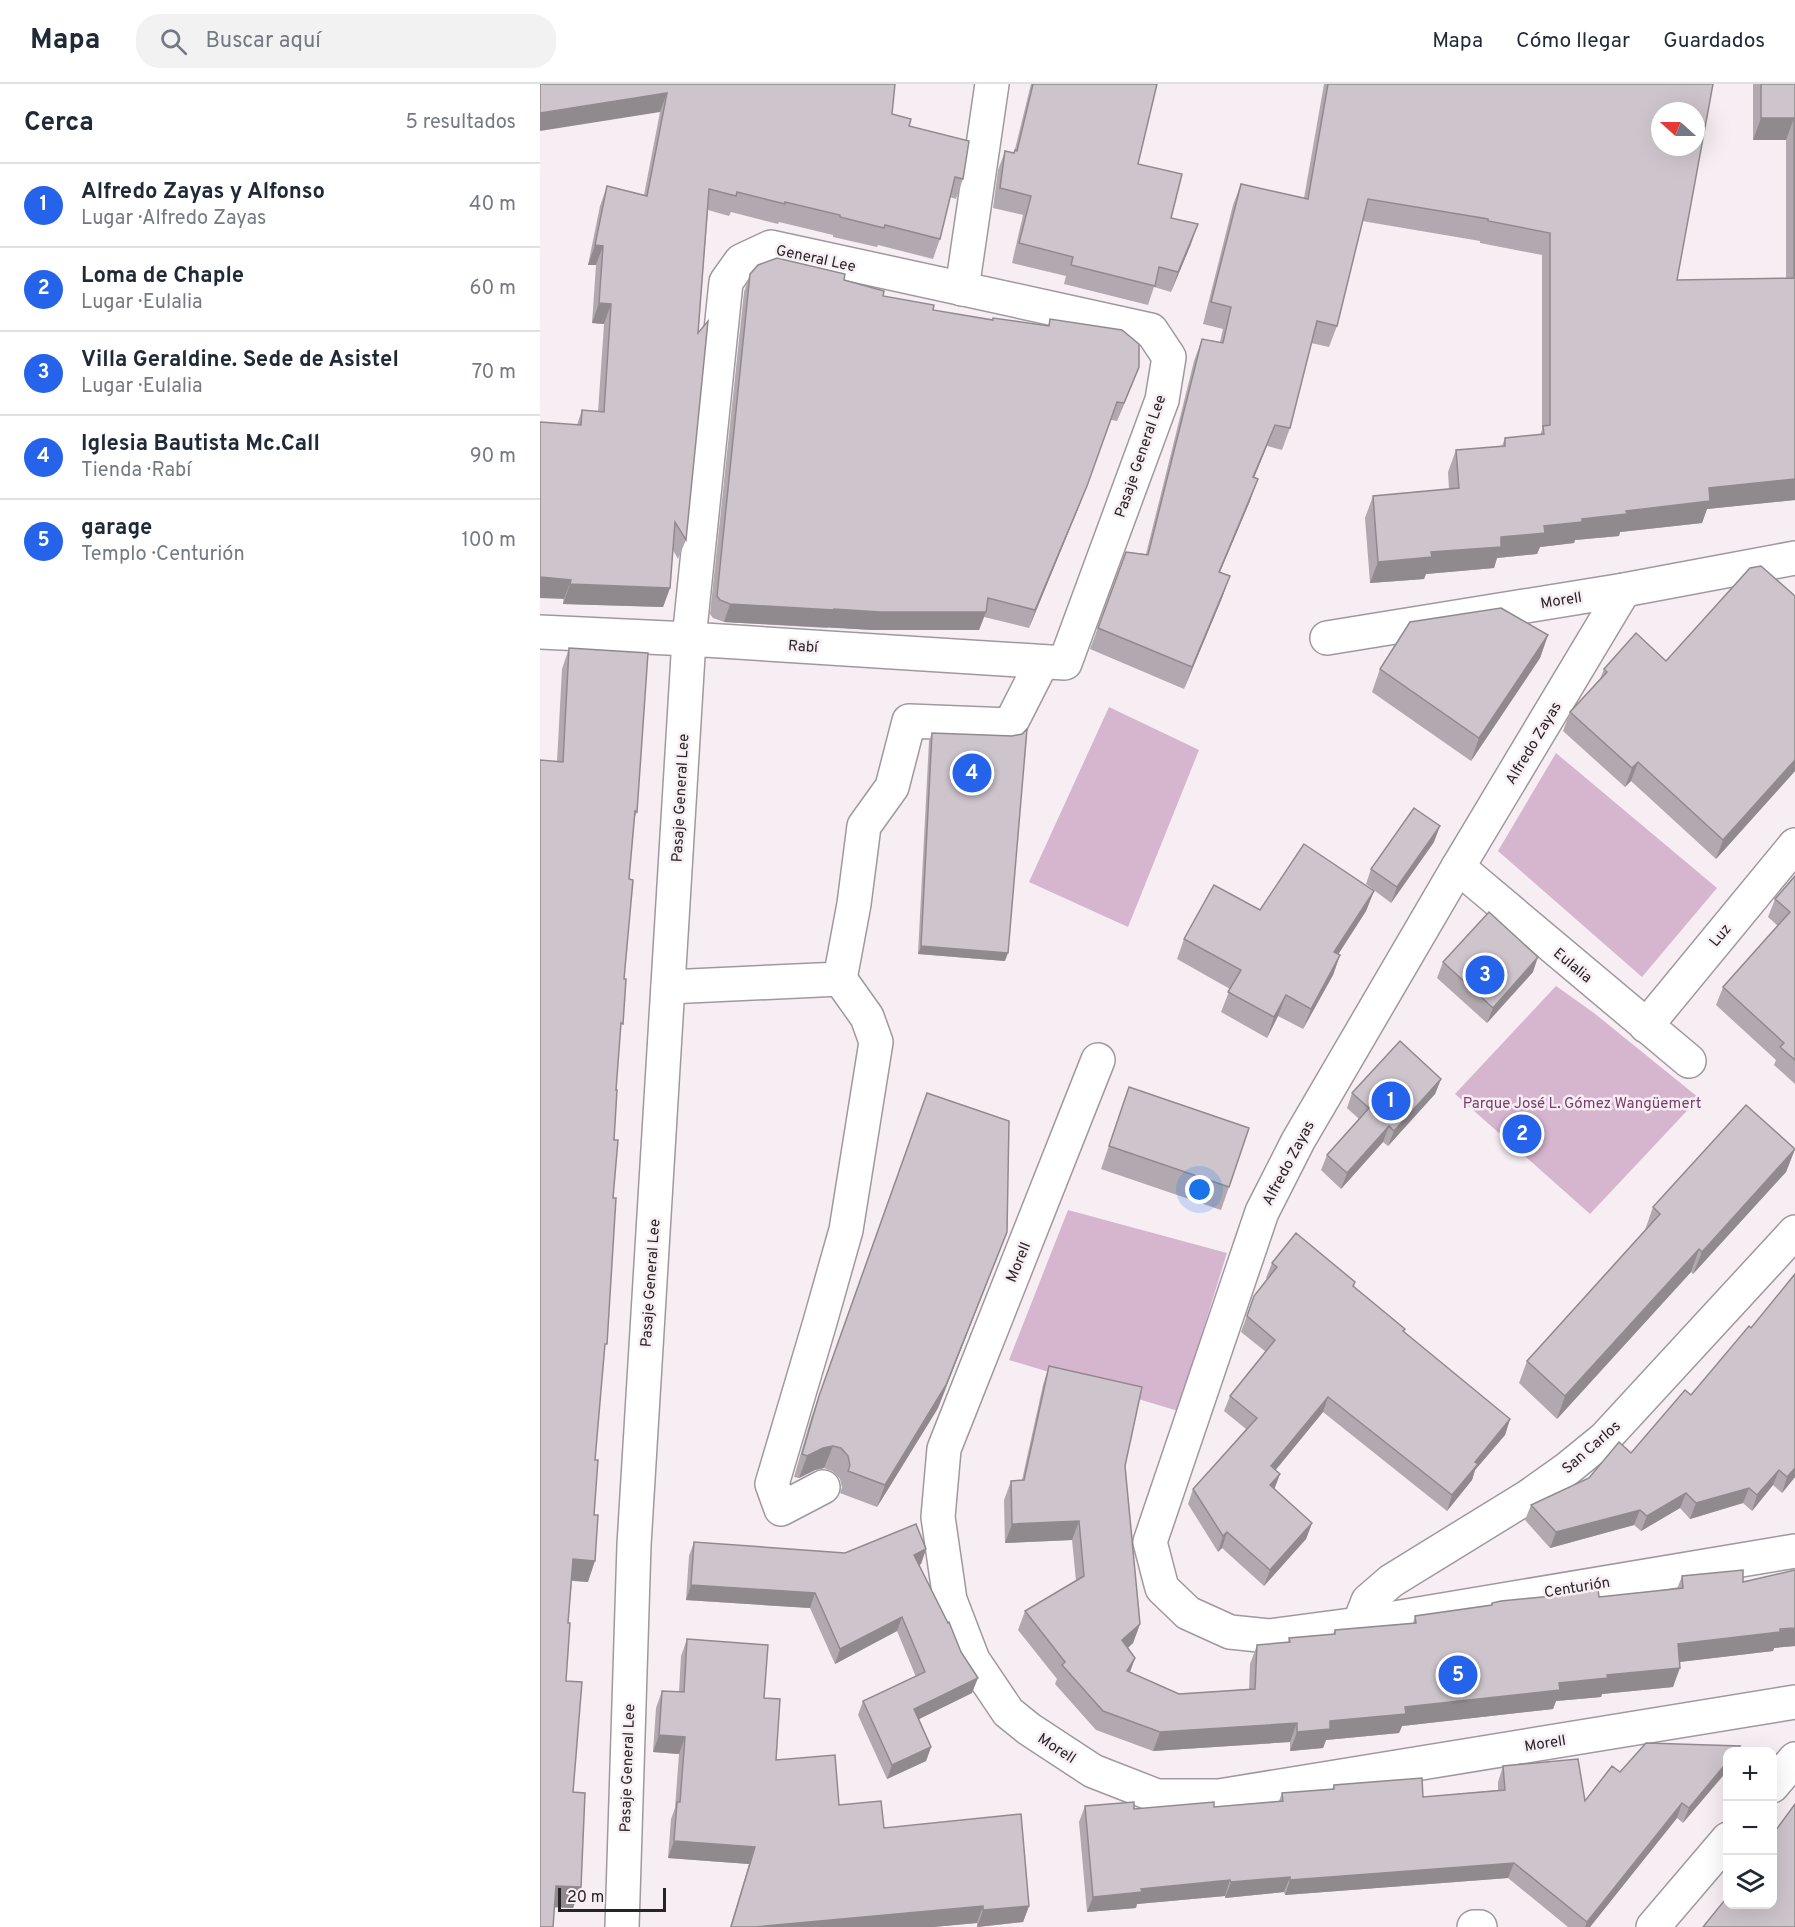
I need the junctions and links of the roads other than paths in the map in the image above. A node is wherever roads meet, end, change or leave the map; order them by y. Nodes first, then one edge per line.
1 (992, 84) edge
2 (962, 289) junction
3 (1795, 558) edge
4 (1624, 590) junction
5 (540, 632) edge
6 (1327, 638) dead end
7 (689, 639) junction
8 (1053, 662) junction
9 (1795, 845) edge
10 (1458, 867) junction
11 (840, 979) junction
12 (668, 987) junction
13 (1646, 1026) junction
14 (1098, 1060) dead end
15 (1689, 1061) dead end
16 (1795, 1232) edge
17 (822, 1487) dead end
18 (1795, 1551) edge
19 (1359, 1624) junction
20 (1795, 1702) edge
21 (1795, 1760) edge
22 (1777, 1781) edge
23 (1723, 1845) edge
24 (622, 1927) edge
25 (1474, 1927) edge
26 (1480, 1927) edge
27 (1653, 1927) edge

1 - 2 street
2 - 7 street, General Lee
2 - 8 street, Pasaje General Lee
3 - 4 street, Morell
4 - 6 street, Morell
4 - 10 street, Alfredo Zayas
5 - 7 street, Rabí
7 - 8 street, Rabí
7 - 12 street, Pasaje General Lee
8 - 11 street, Pasaje General Lee
9 - 13 street, Luz
10 - 13 street, Eulalia
10 - 19 street, Alfredo Zayas
11 - 12 street
11 - 17 street
12 - 24 street, Pasaje General Lee
13 - 15 street, Eulalia
14 - 20 street, Morell
16 - 19 street, San Carlos
18 - 19 street, Centurión
21 - 22 street
23 - 27 street
25 - 26 street

